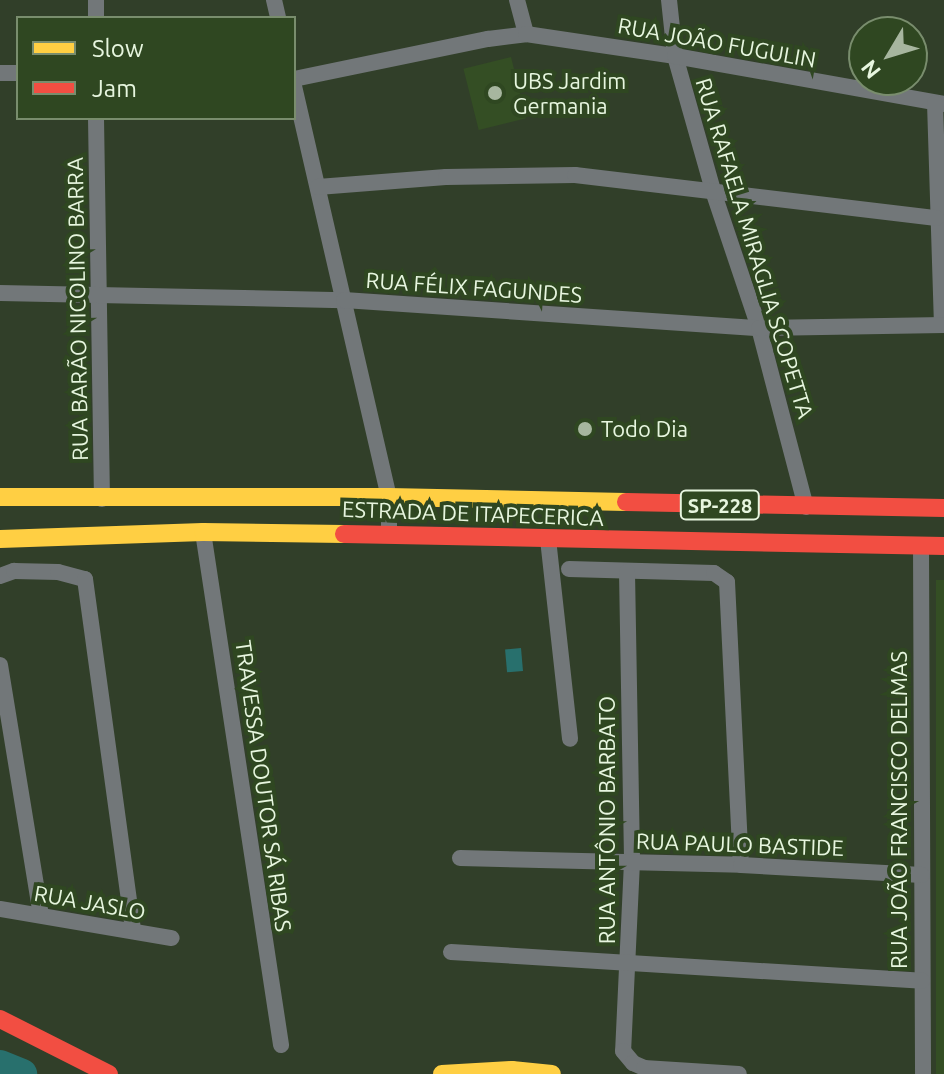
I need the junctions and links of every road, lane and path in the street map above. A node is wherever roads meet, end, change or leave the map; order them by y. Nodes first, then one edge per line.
1 (517, 0) edge
2 (669, 0) edge
3 (526, 34) junction
4 (675, 56) junction
5 (296, 79) edge
6 (296, 94) edge
7 (939, 103) edge
8 (96, 120) edge
9 (318, 187) junction
10 (714, 194) junction
11 (936, 218) junction
12 (0, 293) edge
13 (98, 295) junction
14 (344, 300) junction
15 (943, 325) edge
16 (759, 328) junction
17 (0, 497) edge
18 (389, 497) junction
19 (102, 499) junction
20 (806, 507) junction
21 (944, 508) edge
22 (203, 532) junction
23 (140, 534) junction
24 (389, 534) junction
25 (0, 539) edge
26 (548, 539) junction
27 (921, 545) junction
28 (944, 546) edge
29 (569, 569) dead end
30 (627, 572) junction
31 (0, 576) edge
32 (0, 665) edge
33 (570, 739) dead end
34 (460, 858) dead end
35 (632, 862) junction
36 (741, 865) junction
37 (922, 875) junction
38 (0, 909) edge
39 (41, 915) junction
40 (133, 931) junction
41 (172, 938) dead end
42 (451, 952) dead end
43 (628, 962) junction
44 (922, 981) junction
45 (0, 1019) edge
46 (281, 1045) dead end
47 (109, 1074) edge
48 (442, 1074) edge
49 (552, 1074) edge
50 (739, 1074) edge
51 (923, 1074) edge

1 - 3 street
2 - 4 street, RUA RAFAELA MIRAGLIA SCOPETTA
3 - 4 street, RUA JOÃO FUGULIN
3 - 5 street, RUA JOÃO FUGULIN
4 - 7 street, RUA JOÃO FUGULIN
4 - 10 street, RUA RAFAELA MIRAGLIA SCOPETTA
6 - 9 street
7 - 11 street
8 - 13 street, RUA BARÃO NICOLINO BARRA
9 - 10 street
9 - 14 street
10 - 11 street
10 - 16 street, RUA RAFAELA MIRAGLIA SCOPETTA
11 - 15 street
12 - 13 street, RUA FÉLIX FAGUNDES
13 - 14 street, RUA FÉLIX FAGUNDES
13 - 19 street, RUA BARÃO NICOLINO BARRA
14 - 16 street, RUA FÉLIX FAGUNDES
14 - 18 street
15 - 16 street, RUA FÉLIX FAGUNDES
16 - 20 street, RUA RAFAELA MIRAGLIA SCOPETTA
17 - 19 main road, ESTRADA DE ITAPECERICA / SP-228
18 - 19 main road, ESTRADA DE ITAPECERICA / SP-228
18 - 20 main road, ESTRADA DE ITAPECERICA / SP-228
18 - 23 main road
18 - 24 street
20 - 21 main road, ESTRADA DE ITAPECERICA / SP-228
22 - 23 main road, ESTRADA DE ITAPECERICA / SP-228
22 - 24 main road, ESTRADA DE ITAPECERICA / SP-228
22 - 46 street, TRAVESSA DOUTOR SÁ RIBAS
23 - 25 main road, ESTRADA DE ITAPECERICA / SP-228
24 - 26 main road, ESTRADA DE ITAPECERICA / SP-228
26 - 27 main road, ESTRADA DE ITAPECERICA / SP-228
26 - 33 street
27 - 28 main road, ESTRADA DE ITAPECERICA / SP-228
27 - 37 street, RUA JOÃO FRANCISCO DELMAS
29 - 30 street
30 - 35 street, RUA ANTÔNIO BARBATO
30 - 36 street
31 - 40 street
32 - 39 street
34 - 35 street, RUA PAULO BASTIDE
35 - 36 street, RUA PAULO BASTIDE
35 - 43 street, RUA ANTÔNIO BARBATO
36 - 37 street, RUA PAULO BASTIDE
37 - 44 street, RUA JOÃO FRANCISCO DELMAS
38 - 39 street, RUA JASLO
39 - 40 street, RUA JASLO
40 - 41 street, RUA JASLO
42 - 43 street
43 - 44 street
43 - 50 street, RUA ANTÔNIO BARBATO
44 - 51 street, RUA JOÃO FRANCISCO DELMAS
45 - 47 main road
48 - 49 main road

